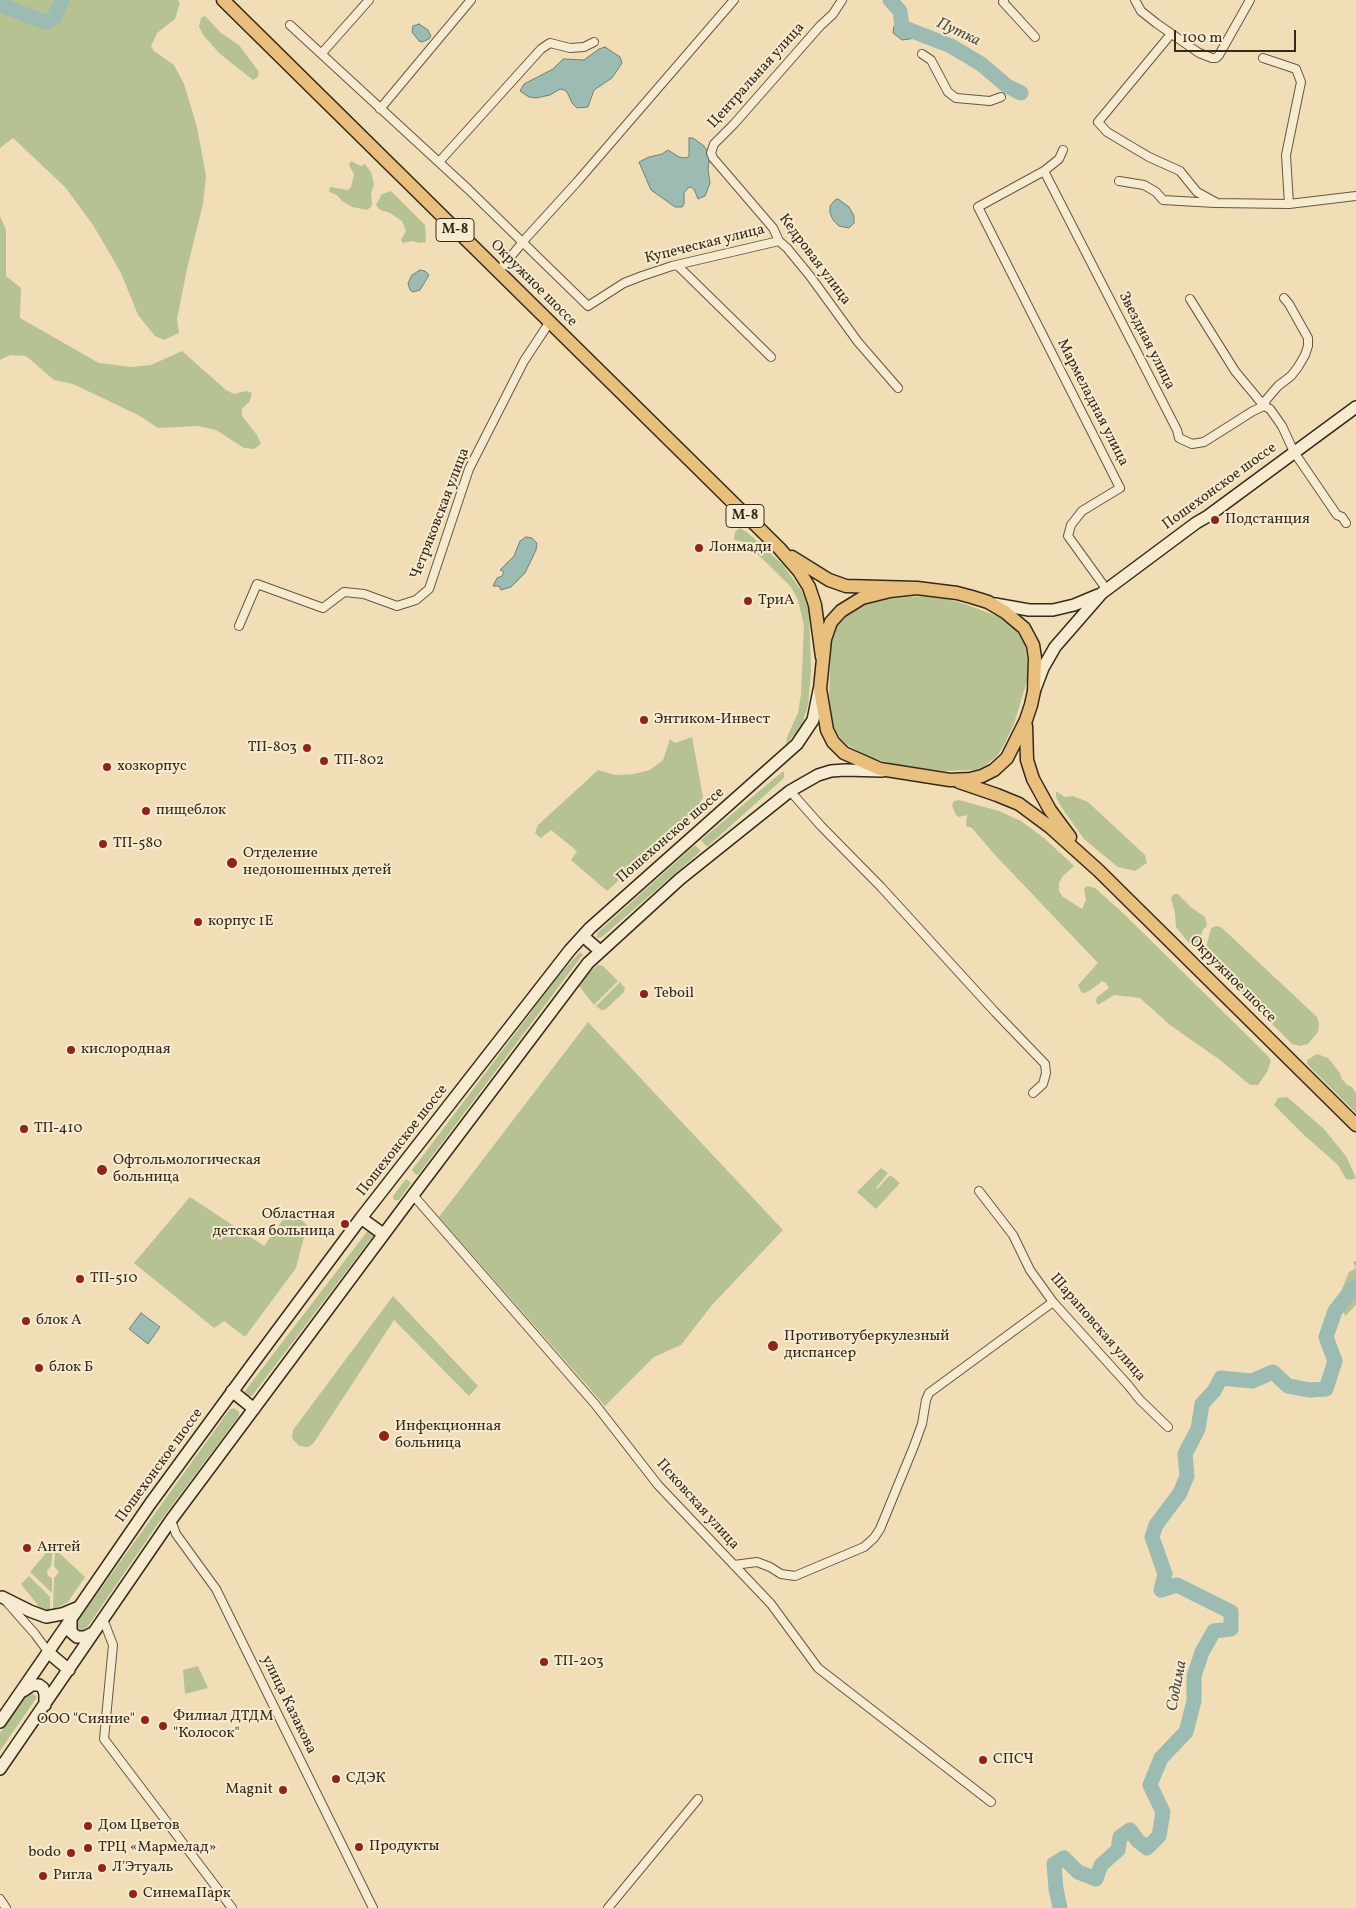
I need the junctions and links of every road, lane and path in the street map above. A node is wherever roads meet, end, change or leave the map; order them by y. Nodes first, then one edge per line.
1 (223, 0) edge
2 (370, 0) edge
3 (471, 0) edge
4 (734, 0) edge
5 (842, 0) edge
6 (1004, 0) edge
7 (1135, 0) edge
8 (1250, 0) edge
9 (290, 26) dead end
10 (1171, 34) junction
11 (1035, 37) dead end
12 (594, 42) dead end
13 (322, 53) junction
14 (922, 54) dead end
15 (1263, 58) dead end
16 (1001, 97) dead end
17 (380, 109) junction
18 (711, 148) joint
19 (1063, 150) dead end
20 (439, 162) junction
21 (1044, 172) junction
22 (1119, 181) dead end
23 (1356, 196) edge
24 (1217, 204) junction
25 (1289, 204) junction
26 (523, 241) junction
27 (779, 241) junction
28 (677, 264) junction
29 (498, 272) junction
30 (1284, 298) dead end
31 (1190, 299) dead end
32 (549, 323) junction
33 (772, 357) dead end
34 (898, 388) dead end
35 (1264, 406) junction
36 (1356, 407) edge
37 (1294, 452) junction
38 (1346, 523) dead end
39 (779, 548) junction
40 (917, 588) junction
41 (1104, 591) junction
42 (988, 602) junction
43 (239, 626) dead end
44 (822, 657) junction
45 (820, 689) junction
46 (1034, 690) junction
47 (1026, 720) junction
48 (892, 772) junction
49 (950, 780) junction
50 (790, 790) junction
51 (1085, 857) junction
52 (583, 936) junction
53 (600, 950) junction
54 (1033, 1094) dead end
55 (1356, 1125) edge
56 (980, 1191) dead end
57 (413, 1195) junction
58 (361, 1218) junction
59 (383, 1234) junction
60 (1053, 1302) junction
61 (232, 1391) junction
62 (254, 1409) junction
63 (1168, 1427) dead end
64 (171, 1520) junction
65 (734, 1565) junction
66 (1, 1595) edge
67 (80, 1607) junction
68 (102, 1619) junction
69 (70, 1621) junction
70 (94, 1633) junction
71 (49, 1653) junction
72 (69, 1670) junction
73 (21, 1692) junction
74 (44, 1705) junction
75 (0, 1722) edge
76 (0, 1769) edge
77 (698, 1799) dead end
78 (991, 1802) dead end
79 (0, 1899) edge
80 (6, 1908) edge
81 (232, 1908) edge
82 (373, 1908) edge
83 (608, 1908) edge

1 - 29 main road, Окружное шоссе / М-8
2 - 13 street
3 - 17 street
4 - 26 street
5 - 18 street, Центральная улица
6 - 11 street
7 - 10 street
8 - 10 street
9 - 13 street
10 - 24 street
12 - 20 street
13 - 17 street
14 - 16 street
15 - 25 street
17 - 20 street
18 - 27 street, Кедровая улица
19 - 21 street
20 - 26 street
21 - 35 street, Звездная улица
21 - 41 street, Мармеладная улица
22 - 24 street
23 - 25 street
24 - 25 street
26 - 28 street, Купеческая улица
26 - 29 street
27 - 28 street, Купеческая улица
27 - 34 street, Кедровая улица
28 - 33 street
29 - 32 main road, Окружное шоссе / М-8
30 - 35 street
31 - 35 street
32 - 39 main road, Окружное шоссе / М-8
32 - 43 street, Четряковская улица
35 - 37 street
36 - 37 main road, Пошехонское шоссе
37 - 38 street
37 - 41 main road, Пошехонское шоссе
39 - 40 main road, Окружное шоссе
39 - 44 main road, Окружное шоссе
40 - 42 main road, Окружное шоссе
40 - 44 main road, Окружное шоссе
41 - 42 main road
41 - 46 main road
42 - 46 main road, Окружное шоссе
44 - 45 main road, Окружное шоссе
45 - 48 main road, Окружное шоссе
45 - 52 main road, Пошехонское шоссе
46 - 47 main road, Окружное шоссе
47 - 49 main road, Окружное шоссе
47 - 51 main road, Окружное шоссе
48 - 49 main road, Окружное шоссе
48 - 50 main road
49 - 51 main road, Окружное шоссе
50 - 53 main road
50 - 54 street
51 - 55 main road, Окружное шоссе
52 - 53 main road
52 - 58 main road, Пошехонское шоссе
53 - 57 main road
56 - 60 street, Шараповская улица
57 - 59 main road
57 - 65 street, Псковская улица
58 - 59 main road
58 - 61 main road, Пошехонское шоссе
59 - 62 main road
60 - 63 street, Шараповская улица
60 - 65 street
61 - 62 main road
61 - 67 main road, Пошехонское шоссе
62 - 64 main road
64 - 68 main road
64 - 82 street, улица Казакова
65 - 78 street, Псковская улица
66 - 67 main road
66 - 71 street
67 - 69 main road, Пошехонское шоссе
68 - 70 main road
68 - 81 street
69 - 70 main road
69 - 71 main road, Пошехонское шоссе
70 - 72 main road
71 - 72 main road
71 - 73 main road, Пошехонское шоссе
72 - 74 main road
73 - 74 main road
73 - 75 main road, Пошехонское шоссе
74 - 76 main road
77 - 83 street
79 - 80 street

